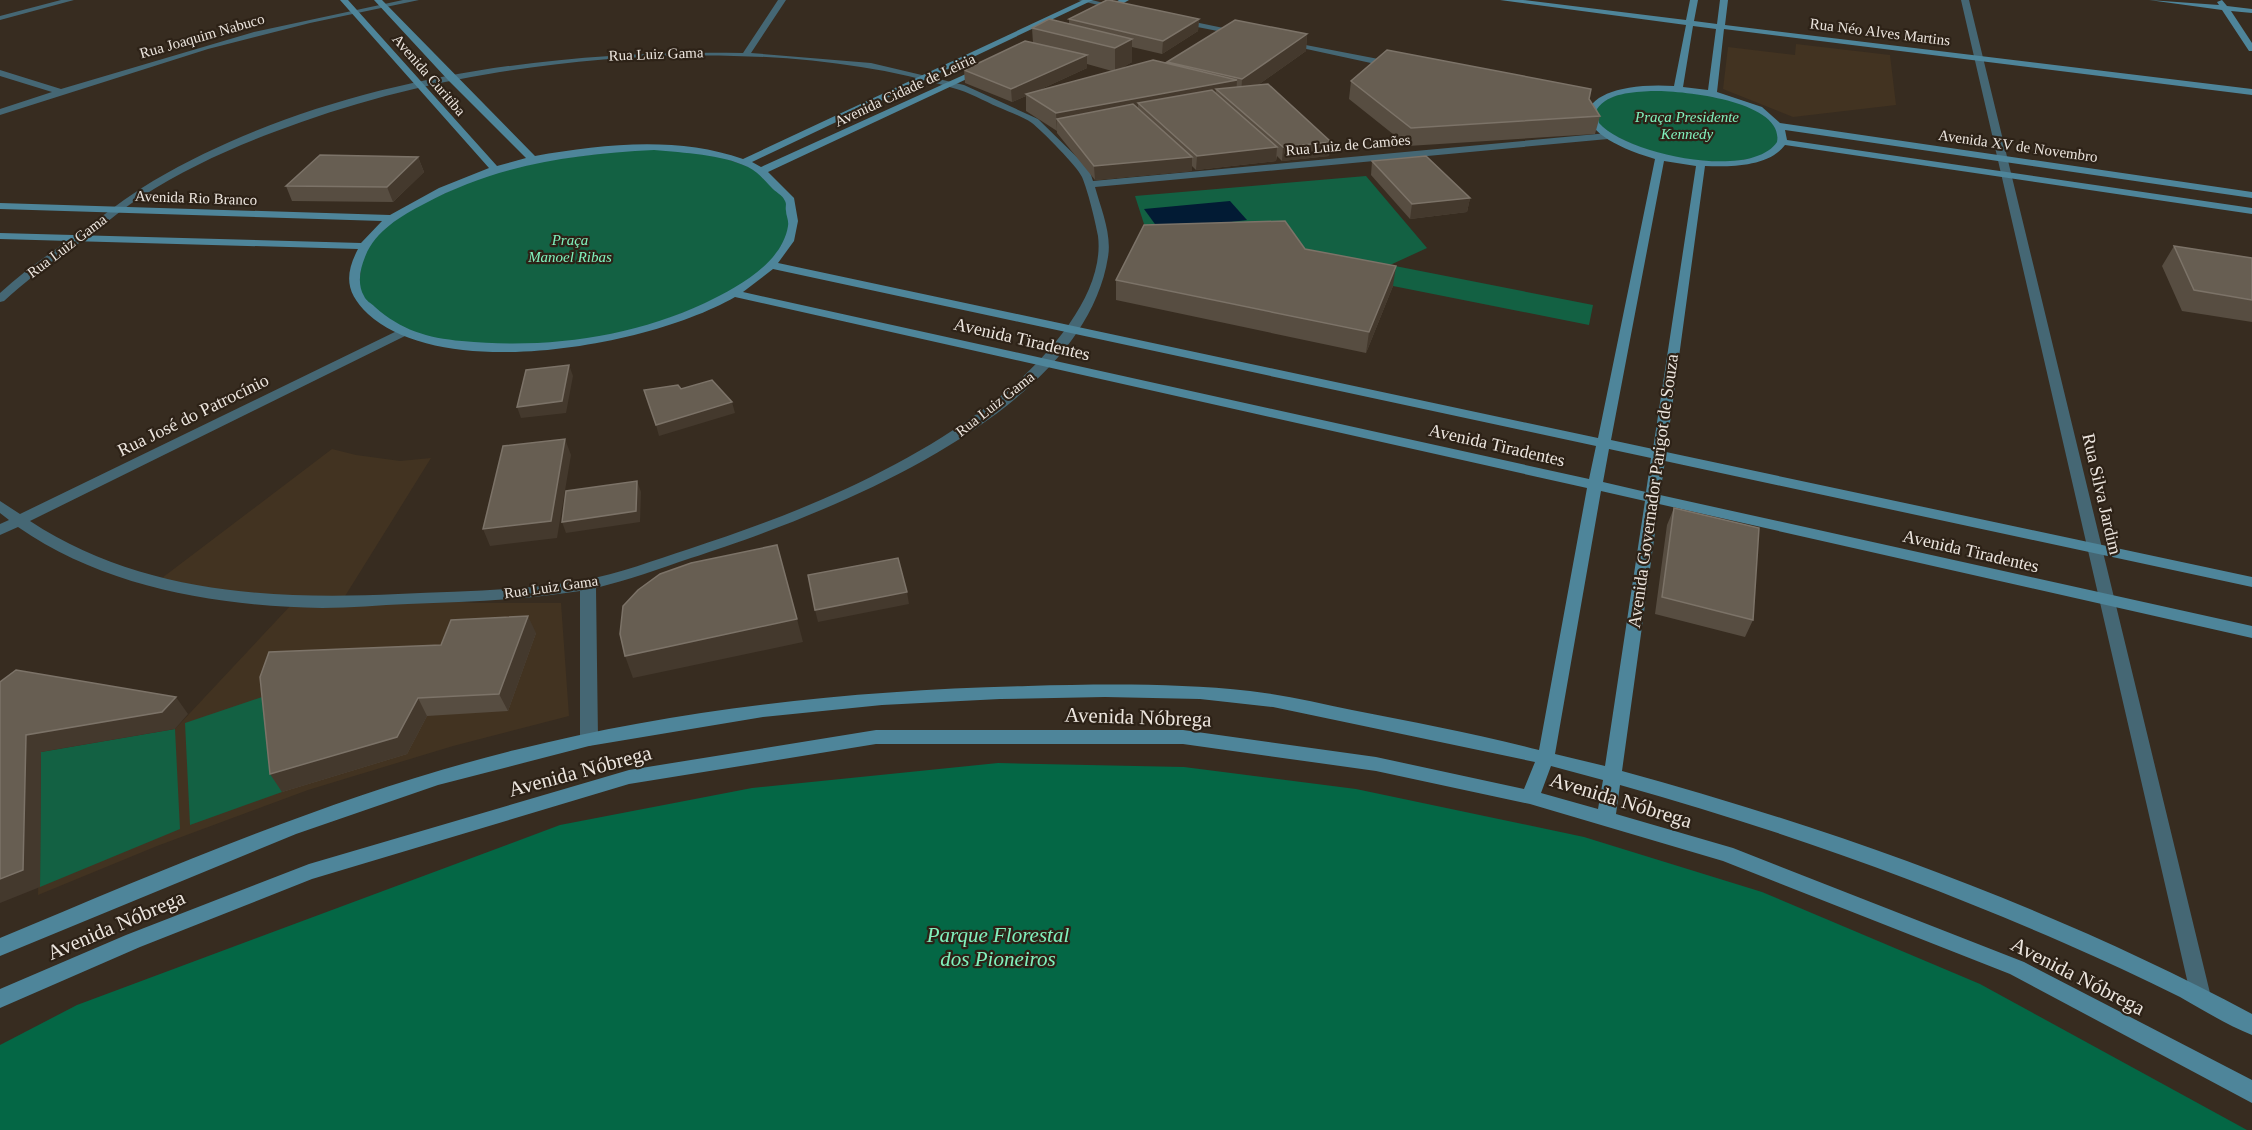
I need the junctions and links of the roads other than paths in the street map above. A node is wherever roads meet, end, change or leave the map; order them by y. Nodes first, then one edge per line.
1 (70, 0) edge
2 (344, 0) edge
3 (415, 0) edge
4 (782, 0) edge
5 (1086, 0) edge
6 (1504, 0) edge
7 (1694, 0) edge
8 (1724, 0) edge
9 (1965, 0) edge
10 (2153, 0) edge
11 (2219, 0) edge
12 (381, 3) edge
13 (1124, 5) edge
14 (1112, 7) junction
15 (2225, 8) junction
16 (356, 11) junction
17 (2252, 11) edge
18 (1090, 17) edge
19 (0, 18) edge
20 (1169, 18) edge
21 (1690, 23) junction
22 (1721, 27) junction
23 (2236, 27) junction
24 (2252, 33) edge
25 (1249, 35) edge
26 (1284, 42) edge
27 (2252, 49) edge
28 (747, 53) junction
29 (1979, 58) junction
30 (995, 63) edge
31 (1399, 65) edge
32 (0, 73) edge
33 (925, 77) junction
34 (451, 78) junction
35 (952, 84) junction
36 (418, 85) junction
37 (1678, 89) junction
38 (59, 91) junction
39 (2252, 92) edge
40 (1712, 94) junction
41 (1583, 103) edge
42 (1594, 105) junction
43 (0, 112) edge
44 (1779, 126) junction
45 (1608, 136) junction
46 (1782, 142) junction
47 (1660, 157) junction
48 (2002, 159) junction
49 (533, 160) junction
50 (742, 163) junction
51 (1701, 163) junction
52 (494, 168) junction
53 (760, 171) junction
54 (2006, 175) junction
55 (1091, 184) junction
56 (2252, 195) edge
57 (0, 206) edge
58 (113, 210) junction
59 (2252, 211) edge
60 (391, 218) junction
61 (0, 236) edge
62 (79, 238) junction
63 (363, 246) junction
64 (770, 265) junction
65 (734, 293) junction
66 (0, 299) edge
67 (1071, 329) junction
68 (401, 333) junction
69 (1047, 363) junction
70 (1603, 443) junction
71 (1658, 455) junction
72 (1594, 485) junction
73 (1651, 498) junction
74 (0, 506) edge
75 (19, 521) junction
76 (0, 530) edge
77 (2095, 548) junction
78 (2252, 582) edge
79 (588, 585) junction
80 (2107, 599) junction
81 (2252, 632) edge
82 (589, 739) junction
83 (1546, 756) junction
84 (1614, 774) junction
85 (1530, 797) junction
86 (1605, 819) junction
87 (0, 947) edge
88 (2202, 997) junction
89 (0, 999) edge
90 (2252, 1024) edge
91 (2252, 1092) edge

1 - 19 street
2 - 16 main road, Avenida Curitiba
3 - 12 street, Rua Joaquim Nabuco
4 - 28 street
5 - 14 street
5 - 33 main road, Avenida Cidade de Leiria
6 - 21 main road, Rua Néo Alves Martins
7 - 21 main road
8 - 22 main road
9 - 29 street, Rua Silva Jardim
10 - 15 main road
11 - 15 main road
12 - 16 street, Rua Joaquim Nabuco
12 - 34 main road, Avenida Curitiba
13 - 14 main road
14 - 18 main road
15 - 17 main road
15 - 23 main road
16 - 36 main road, Avenida Curitiba
16 - 38 street, Rua Joaquim Nabuco
20 - 25 street
21 - 22 main road, Rua Néo Alves Martins
21 - 37 main road
22 - 29 main road, Rua Néo Alves Martins
22 - 40 main road
23 - 24 main road
23 - 27 main road
26 - 31 street
28 - 33 street, Rua Luiz Gama
28 - 34 street, Rua Luiz Gama
29 - 39 main road, Rua Néo Alves Martins
29 - 48 street, Rua Silva Jardim
30 - 35 main road, Avenida Cidade de Leiria
32 - 38 street
33 - 35 street, Rua Luiz Gama
33 - 50 main road, Avenida Cidade de Leiria
34 - 36 street, Rua Luiz Gama
34 - 49 main road, Avenida Curitiba
35 - 53 main road, Avenida Cidade de Leiria
35 - 55 street, Rua Luiz Gama
36 - 52 main road, Avenida Curitiba
36 - 58 street, Rua Luiz Gama
37 - 40 main road
37 - 42 main road
38 - 43 street, Rua Joaquim Nabuco
40 - 44 main road
41 - 42 street
42 - 45 main road
44 - 46 main road
44 - 48 main road, Avenida XV de Novembro
45 - 47 main road
45 - 55 street, Rua Luiz de Camões
46 - 51 main road
46 - 54 main road, Avenida XV de Novembro
47 - 51 main road
47 - 70 main road
48 - 54 street, Rua Silva Jardim
48 - 56 main road, Avenida XV de Novembro
49 - 50 main road
49 - 52 main road
50 - 53 main road
51 - 71 main road, Avenida Governador Parigot de Souza
52 - 60 main road
53 - 64 main road
54 - 59 main road, Avenida XV de Novembro
54 - 77 street, Rua Silva Jardim
55 - 67 street, Rua Luiz Gama
57 - 58 main road, Avenida Rio Branco
58 - 60 main road, Avenida Rio Branco
58 - 62 street, Rua Luiz Gama
60 - 63 main road
61 - 62 main road
62 - 63 main road
62 - 66 street, Rua Luiz Gama
63 - 68 main road
64 - 65 main road
64 - 67 main road, Avenida Tiradentes
65 - 68 main road
65 - 69 main road, Avenida Tiradentes
67 - 69 street, Rua Luiz Gama
67 - 70 main road, Avenida Tiradentes
68 - 75 street, Rua José do Patrocínio
69 - 72 main road, Avenida Tiradentes
69 - 79 street, Rua Luiz Gama
70 - 71 main road, Avenida Tiradentes
70 - 72 main road
71 - 73 main road, Avenida Governador Parigot de Souza
71 - 77 main road, Avenida Tiradentes
72 - 73 main road, Avenida Tiradentes
72 - 83 main road
73 - 80 main road, Avenida Tiradentes
73 - 84 main road, Avenida Governador Parigot de Souza
74 - 75 street, Rua Luiz Gama
75 - 76 street, Rua José do Patrocínio
75 - 79 street, Rua Luiz Gama
77 - 78 main road, Avenida Tiradentes
77 - 80 street, Rua Silva Jardim
79 - 82 street
80 - 81 main road, Avenida Tiradentes
80 - 88 street, Rua Silva Jardim
82 - 83 main road, Avenida Nóbrega
82 - 87 main road, Avenida Nóbrega
83 - 84 main road, Avenida Nóbrega
83 - 85 main road
84 - 86 main road, Avenida Governador Parigot de Souza
84 - 88 main road, Avenida Nóbrega
85 - 86 main road, Avenida Nóbrega
85 - 89 main road, Avenida Nóbrega
86 - 91 main road, Avenida Nóbrega
88 - 90 main road, Avenida Nóbrega

